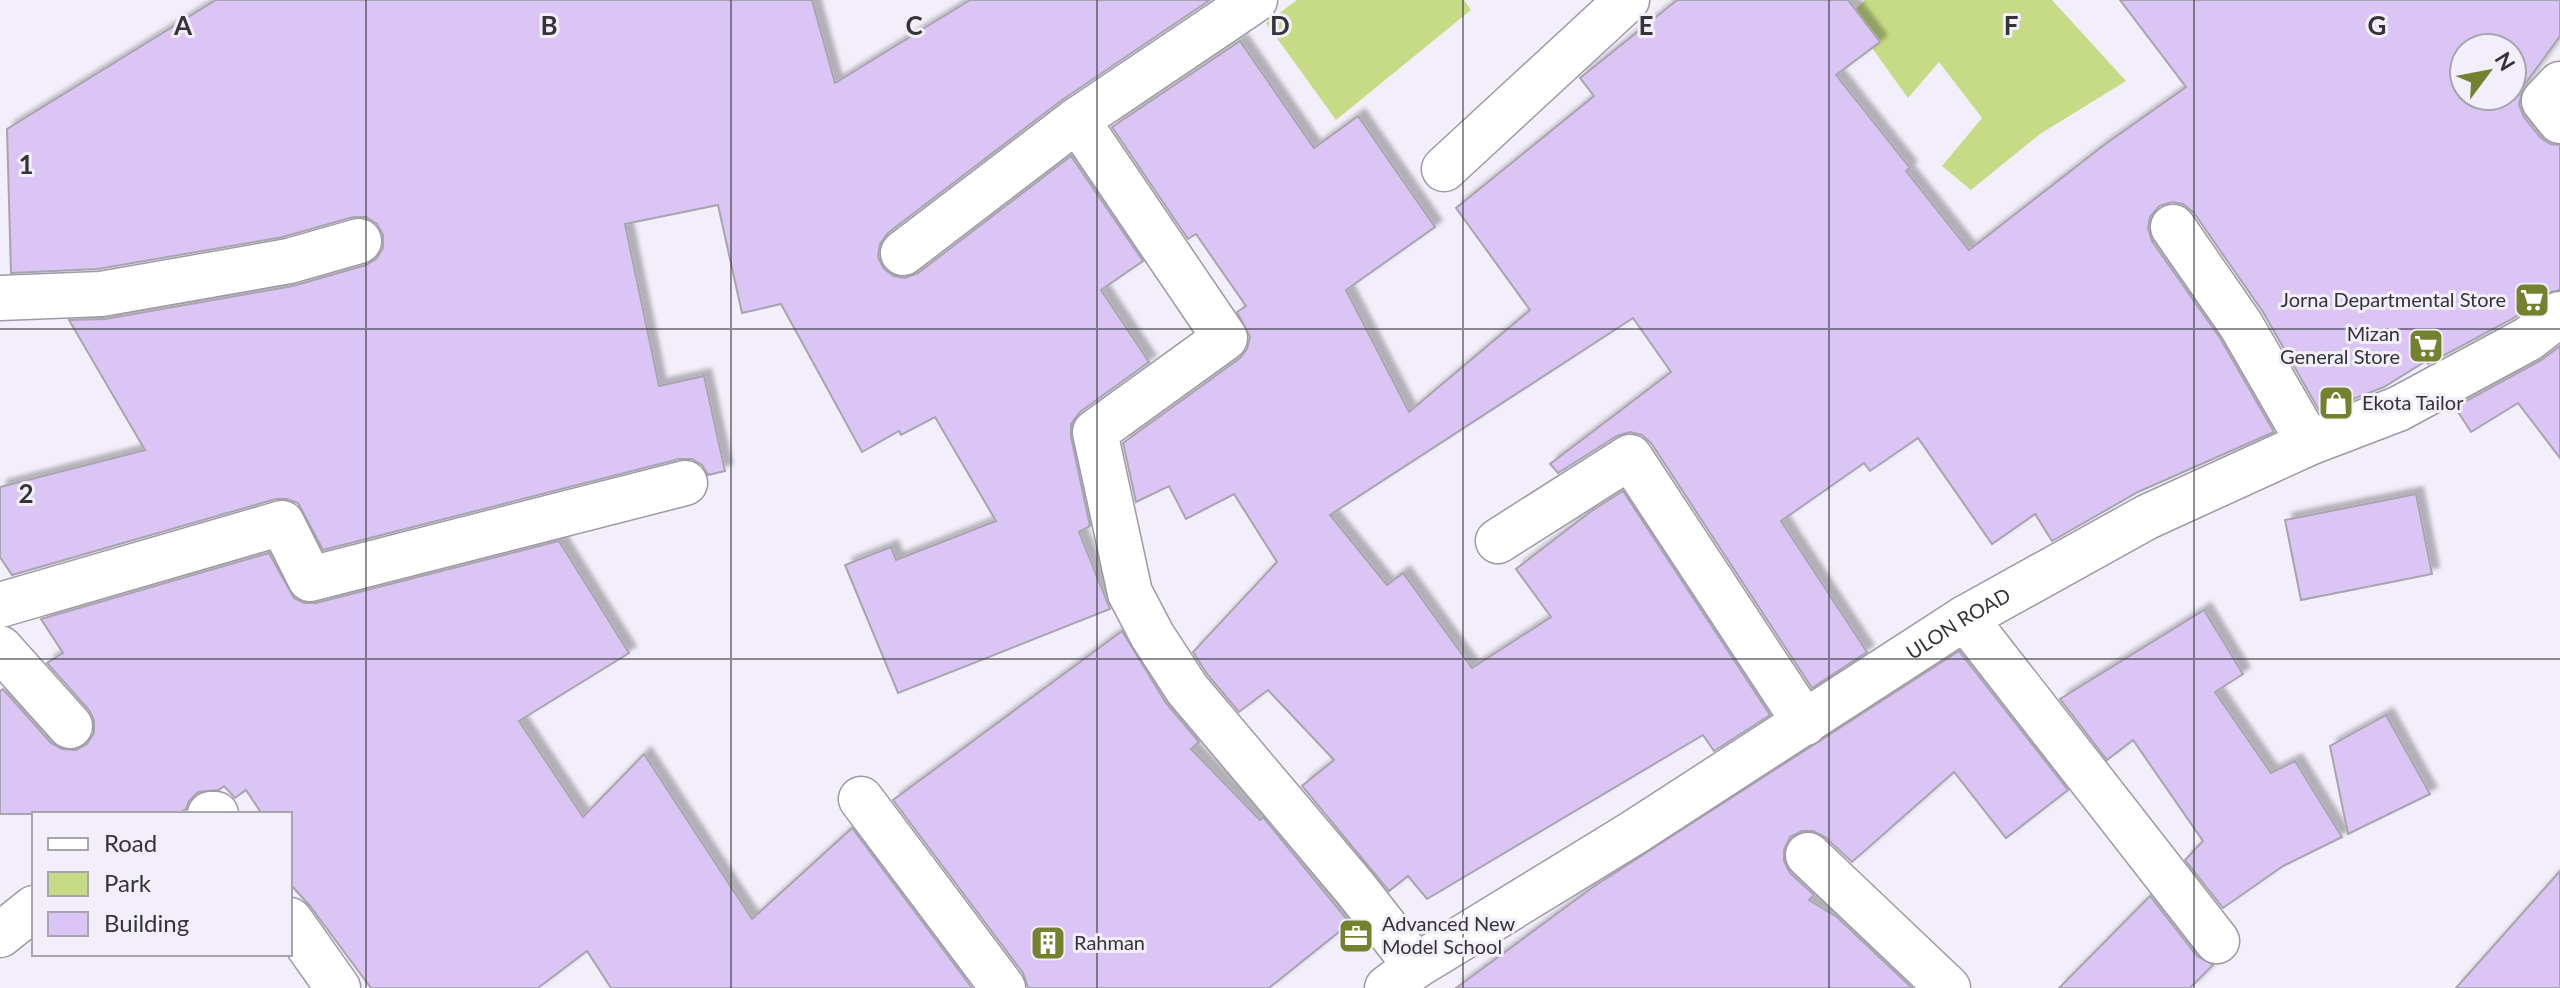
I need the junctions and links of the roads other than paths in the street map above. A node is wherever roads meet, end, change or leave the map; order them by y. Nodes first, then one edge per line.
1 (1255, 0) edge
2 (1627, 0) edge
3 (2560, 84) edge
4 (1077, 120) junction
5 (2560, 121) edge
6 (1444, 169) dead end
7 (2173, 227) dead end
8 (359, 241) dead end
9 (903, 253) dead end
10 (0, 298) edge
11 (2560, 314) edge
12 (2309, 443) junction
13 (685, 483) dead end
14 (1498, 541) dead end
15 (0, 605) edge
16 (1965, 618) junction
17 (0, 648) edge
18 (1805, 723) junction
19 (70, 726) dead end
20 (861, 799) dead end
21 (1808, 855) dead end
22 (32, 910) edge
23 (292, 923) edge
24 (0, 935) edge
25 (2217, 941) dead end
26 (1401, 981) edge
27 (338, 988) edge
28 (1003, 988) edge
29 (1948, 988) edge

1 - 4 street
2 - 6 street
3 - 5 street
4 - 9 street
4 - 26 street
7 - 12 street
8 - 10 street
11 - 12 street, ULON ROAD
12 - 16 street, ULON ROAD
13 - 15 street
14 - 18 street
16 - 18 street, ULON ROAD
16 - 25 street
17 - 19 street
18 - 26 street, ULON ROAD
20 - 28 street
21 - 29 street
22 - 24 street
23 - 27 street

